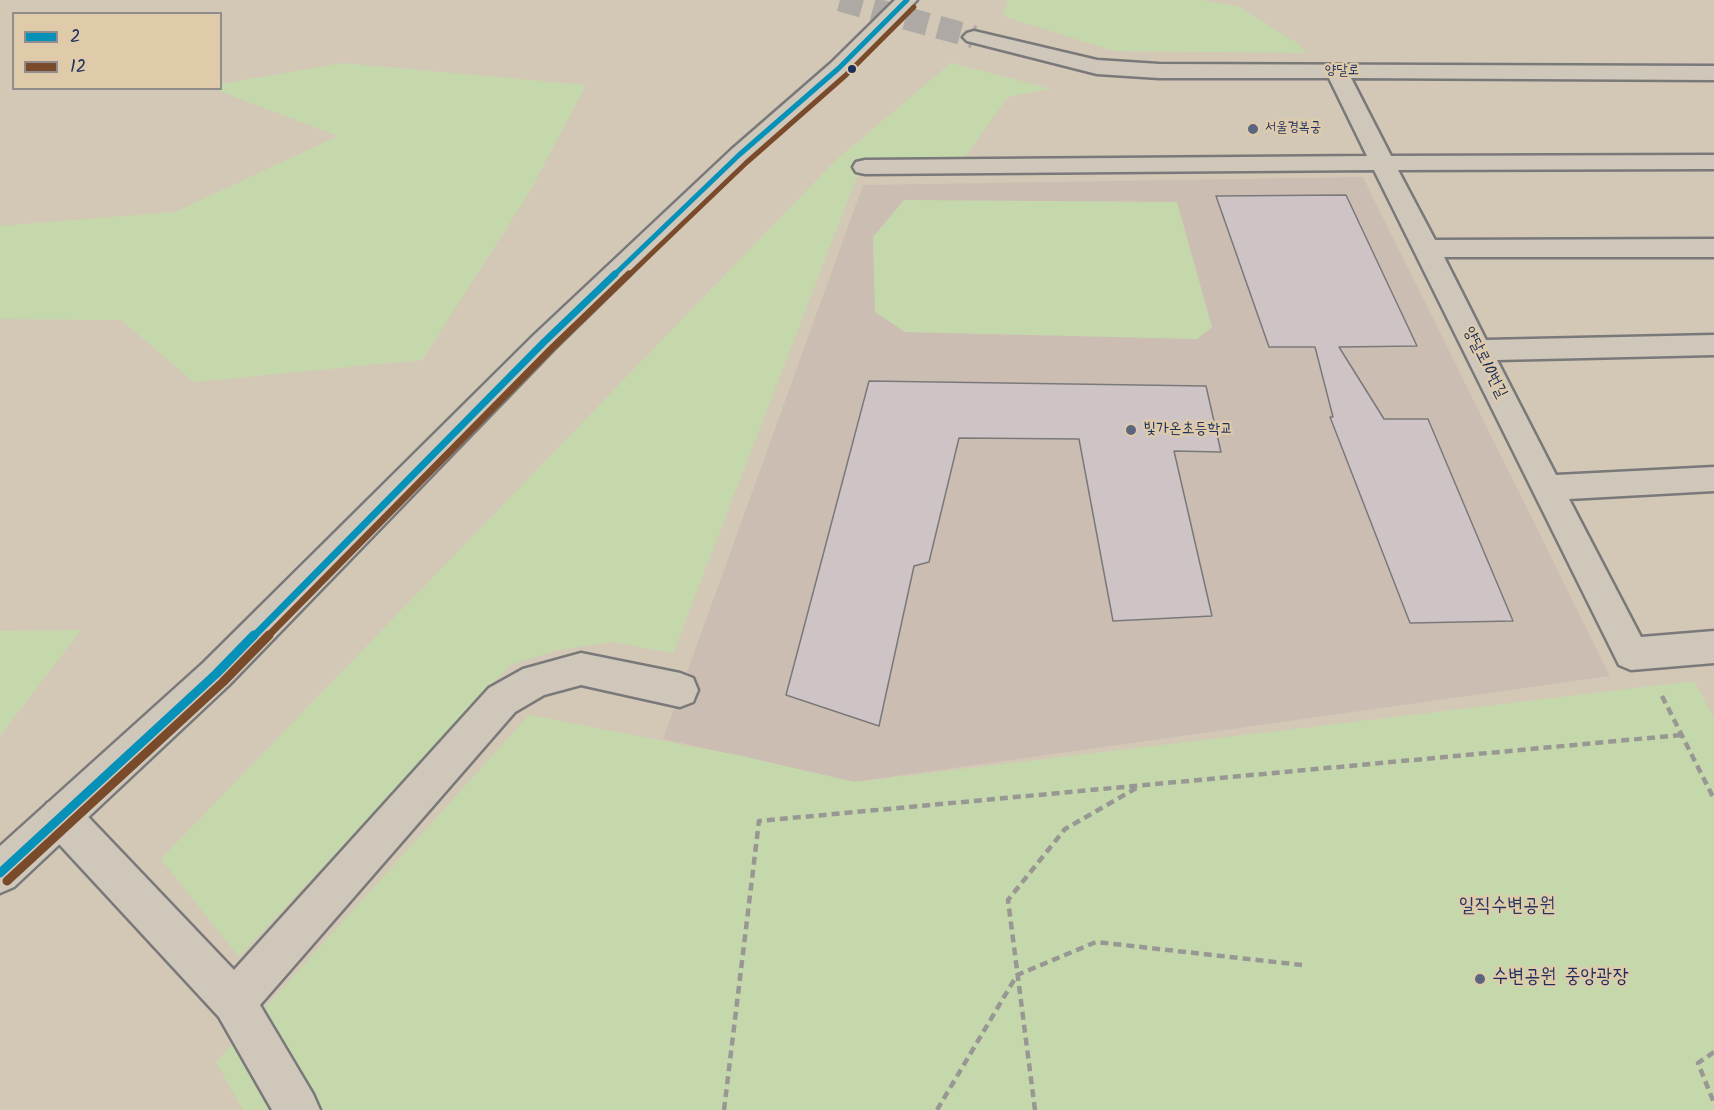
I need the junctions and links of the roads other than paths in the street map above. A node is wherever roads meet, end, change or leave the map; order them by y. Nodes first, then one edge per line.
1 (907, 0) edge
2 (974, 37) tunnel mouth
3 (1337, 73) junction
4 (1714, 73) edge
5 (1714, 162) edge
6 (1382, 164) junction
7 (866, 167) dead end
8 (1714, 248) edge
9 (1424, 249) junction
10 (1714, 345) edge
11 (1476, 350) junction
12 (1714, 479) edge
13 (1548, 488) junction
14 (1714, 647) edge
15 (680, 690) dead end
16 (60, 817) junction
17 (0, 873) edge
18 (234, 1002) junction
19 (297, 1110) edge

1 - 16 street
2 - 3 street, 양달로
3 - 4 street, 양달로
3 - 6 street, 양달로10번길
5 - 6 street
6 - 7 street
6 - 9 street, 양달로10번길
8 - 9 street
9 - 11 street, 양달로10번길
10 - 11 street
11 - 13 street, 양달로10번길
12 - 13 street
13 - 14 street, 양달로10번길
15 - 18 street
16 - 17 street
16 - 18 street
18 - 19 street

